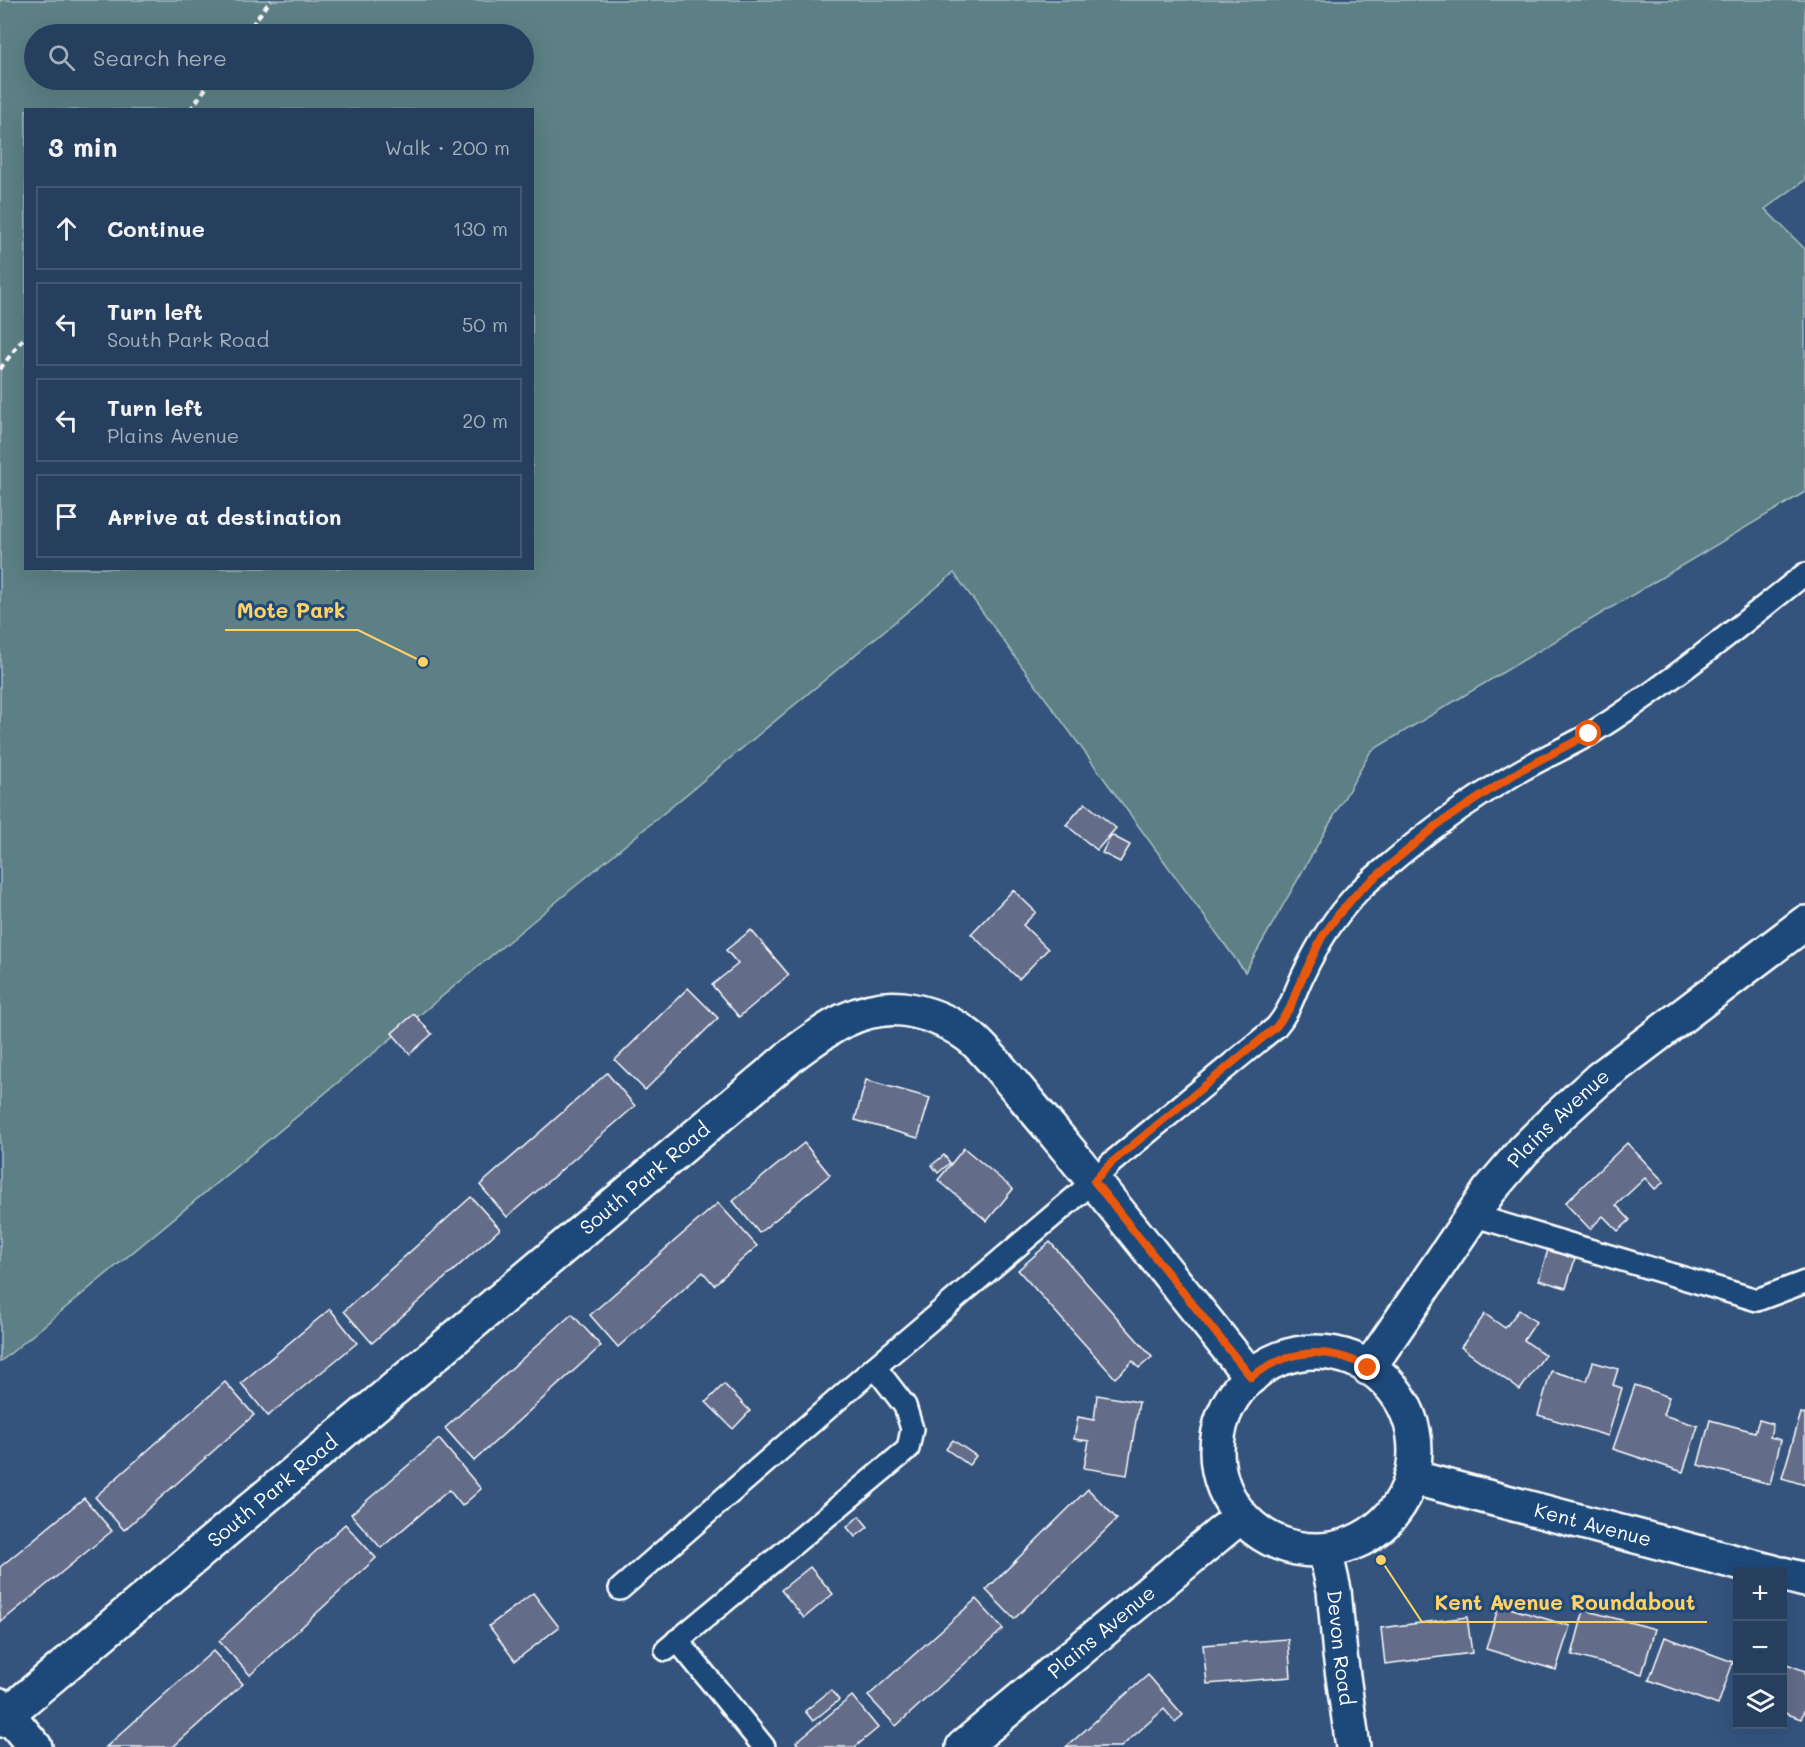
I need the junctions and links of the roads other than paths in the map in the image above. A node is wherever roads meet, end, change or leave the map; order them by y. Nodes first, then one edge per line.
1 (1805, 574) edge
2 (1805, 923) edge
3 (1094, 1181) junction
4 (1472, 1215) junction
5 (1805, 1282) edge
6 (874, 1367) junction
7 (1368, 1368) junction
8 (1251, 1377) junction
9 (1411, 1477) junction
10 (1241, 1516) junction
11 (1325, 1550) junction
12 (1754, 1567) edge
13 (1787, 1575) edge
14 (1805, 1580) edge
15 (620, 1589) dead end
16 (2, 1713) edge
17 (35, 1747) edge
18 (764, 1747) edge
19 (963, 1747) edge
20 (1353, 1747) edge

1 - 3 lane
2 - 4 street, Plains Avenue
3 - 6 lane
3 - 8 street, South Park Road
3 - 16 street, South Park Road
4 - 5 lane
4 - 7 street, Plains Avenue
6 - 15 lane
6 - 18 lane
7 - 8 street
7 - 9 street
8 - 10 street
9 - 11 street
9 - 12 street, Kent Avenue
10 - 11 street
10 - 19 street, Plains Avenue
11 - 20 street, Devon Road
13 - 14 street
16 - 17 street, South Park Road

